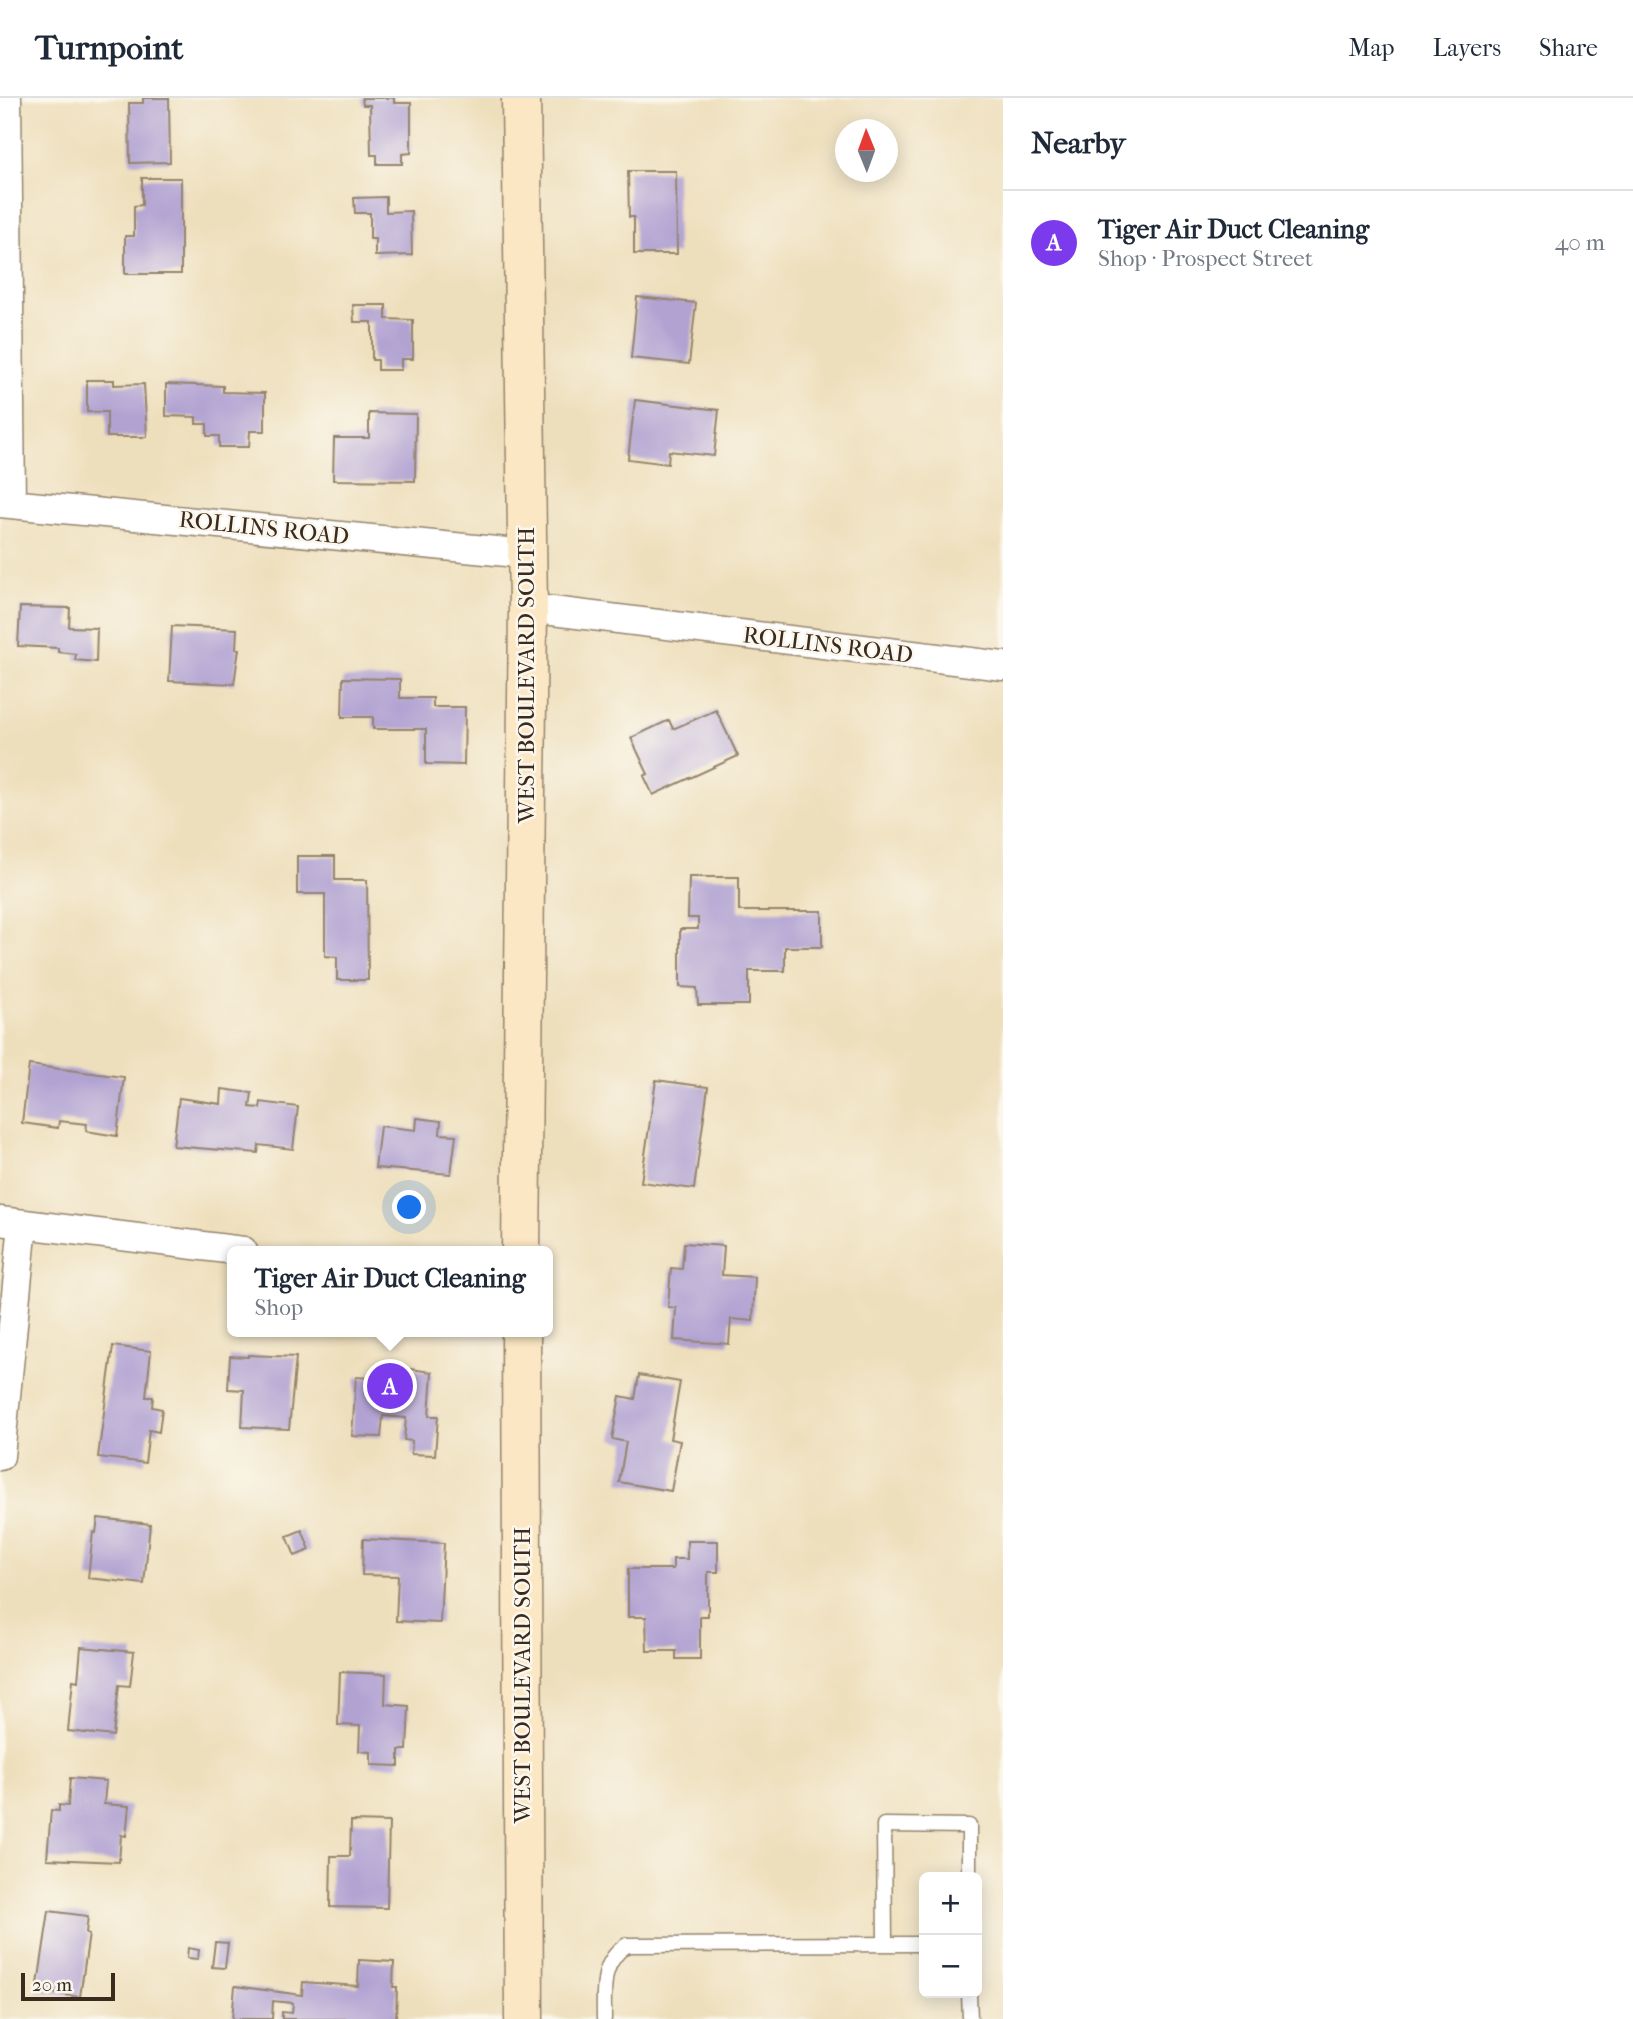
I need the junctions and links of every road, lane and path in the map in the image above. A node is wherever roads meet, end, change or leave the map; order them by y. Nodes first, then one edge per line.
1 (7, 98) edge
2 (521, 98) edge
3 (6, 503) edge
4 (527, 554) junction
5 (528, 608) junction
6 (1003, 666) edge
7 (12, 1223) edge
8 (521, 1246) edge
9 (227, 1249) edge
10 (521, 1337) edge
11 (0, 1456) edge
12 (969, 1872) edge
13 (884, 1943) junction
14 (919, 1944) edge
15 (970, 1998) edge
16 (524, 2019) edge
17 (604, 2019) edge
18 (970, 2019) edge

1 - 3 street
2 - 4 main road, WEST BOULEVARD SOUTH
3 - 4 street, ROLLINS ROAD
4 - 5 main road, WEST BOULEVARD SOUTH
5 - 6 street, ROLLINS ROAD
5 - 8 main road, WEST BOULEVARD SOUTH
7 - 9 street
7 - 11 street
10 - 16 main road, WEST BOULEVARD SOUTH
12 - 13 lane
13 - 14 lane
13 - 17 lane
15 - 18 lane

